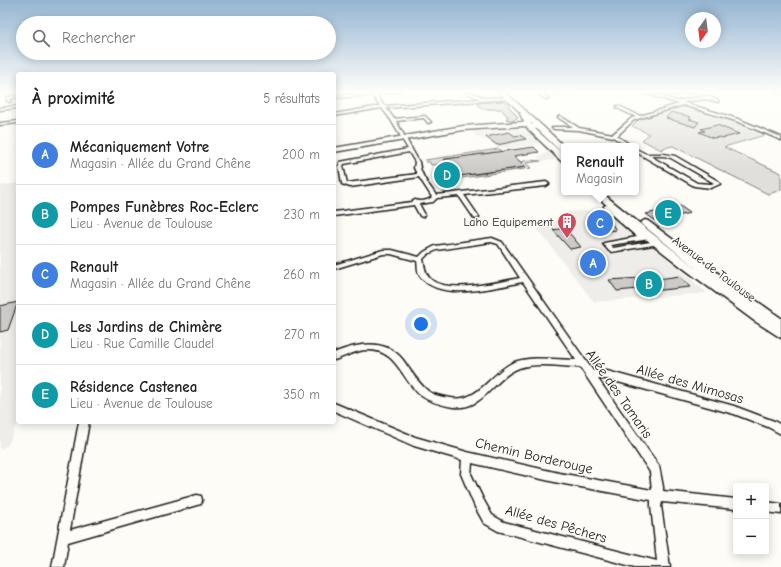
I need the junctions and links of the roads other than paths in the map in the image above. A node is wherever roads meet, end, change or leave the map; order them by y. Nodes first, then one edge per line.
1 (391, 117) edge
2 (420, 117) edge
3 (425, 117) edge
4 (525, 117) edge
5 (560, 117) dead end
6 (638, 117) edge
7 (728, 117) edge
8 (393, 120) junction
9 (16, 122) edge
10 (429, 122) dead end
11 (0, 124) edge
12 (532, 126) junction
13 (554, 128) dead end
14 (579, 129) junction
15 (614, 136) junction
16 (403, 139) junction
17 (781, 139) edge
18 (625, 143) edge
19 (561, 148) edge
20 (336, 150) edge
21 (411, 150) junction
22 (639, 152) edge
23 (645, 155) junction
24 (561, 156) edge
25 (420, 175) junction
26 (546, 184) dead end
27 (461, 195) junction
28 (599, 195) edge
29 (609, 195) edge
30 (435, 197) junction
31 (415, 202) junction
32 (336, 214) edge
33 (422, 215) dead end
34 (476, 217) dead end
35 (654, 239) junction
36 (420, 259) junction
37 (336, 267) edge
38 (525, 279) junction
39 (781, 324) edge
40 (781, 333) edge
41 (336, 356) edge
42 (582, 364) junction
43 (589, 375) junction
44 (336, 408) edge
45 (84, 424) edge
46 (781, 430) edge
47 (468, 457) junction
48 (656, 496) junction
49 (197, 500) dead end
50 (733, 504) edge
51 (769, 507) edge
52 (781, 509) edge
53 (63, 538) junction
54 (58, 567) edge
55 (658, 567) edge
56 (664, 567) edge

1 - 8 street
2 - 8 street
3 - 10 street
4 - 12 main road
5 - 14 street
6 - 15 street
7 - 17 street
8 - 16 street
9 - 11 street
12 - 16 street
12 - 19 main road
12 - 24 main road
13 - 14 street
14 - 15 street
15 - 18 street
16 - 20 street
16 - 21 street
21 - 25 street
21 - 25 street
22 - 23 street
23 - 23 street
25 - 30 street
26 - 27 street
27 - 30 street
27 - 34 street
28 - 35 main road, Avenue de Toulouse
29 - 35 main road, Avenue de Toulouse
30 - 31 street
31 - 32 street
31 - 33 street
35 - 35 street
35 - 39 main road, Avenue de Toulouse
35 - 40 main road, Avenue de Toulouse
36 - 37 street
36 - 38 street
36 - 38 street, Allée des Tamaris
38 - 42 street, Allée des Tamaris
41 - 42 street
42 - 43 street, Allée des Tamaris
43 - 46 street, Allée des Mimosas
43 - 48 street, Allée des Tamaris
44 - 47 street, Chemin Borderouge
45 - 53 street
47 - 48 street, Chemin Borderouge
47 - 55 street, Allée des Pêchers
48 - 50 street, Chemin Borderouge
48 - 56 street, Allée des Tamaris
49 - 53 street
51 - 52 street
53 - 54 street

